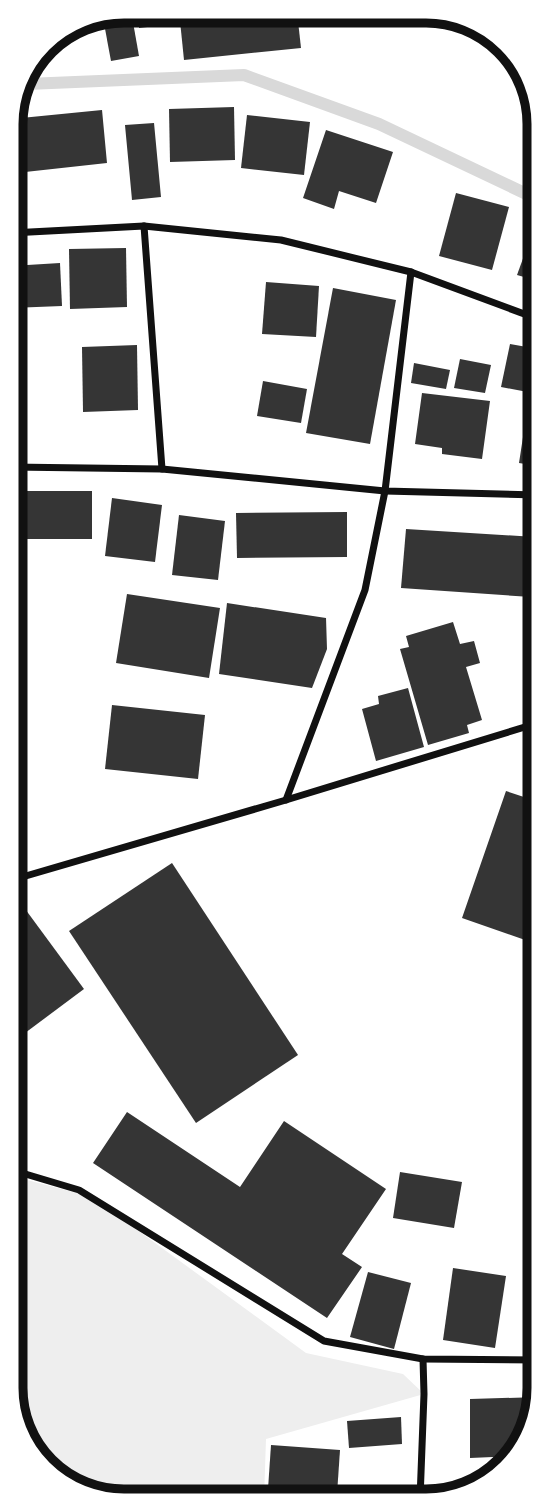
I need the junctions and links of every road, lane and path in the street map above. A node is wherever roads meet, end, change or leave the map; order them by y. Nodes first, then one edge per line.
1 (144, 226) junction
2 (23, 232) edge
3 (411, 272) junction
4 (527, 316) edge
5 (23, 467) edge
6 (162, 469) junction
7 (384, 491) junction
8 (527, 495) edge
9 (527, 726) edge
10 (286, 800) junction
11 (23, 877) edge
12 (23, 1173) edge
13 (423, 1359) junction
14 (527, 1360) edge
15 (421, 1489) edge

1 - 2 street
1 - 3 street
1 - 6 street
3 - 4 street
3 - 7 street
5 - 6 street
6 - 7 street
7 - 8 street
7 - 10 street
9 - 10 street
10 - 11 street
12 - 13 street
13 - 14 street
13 - 15 street

